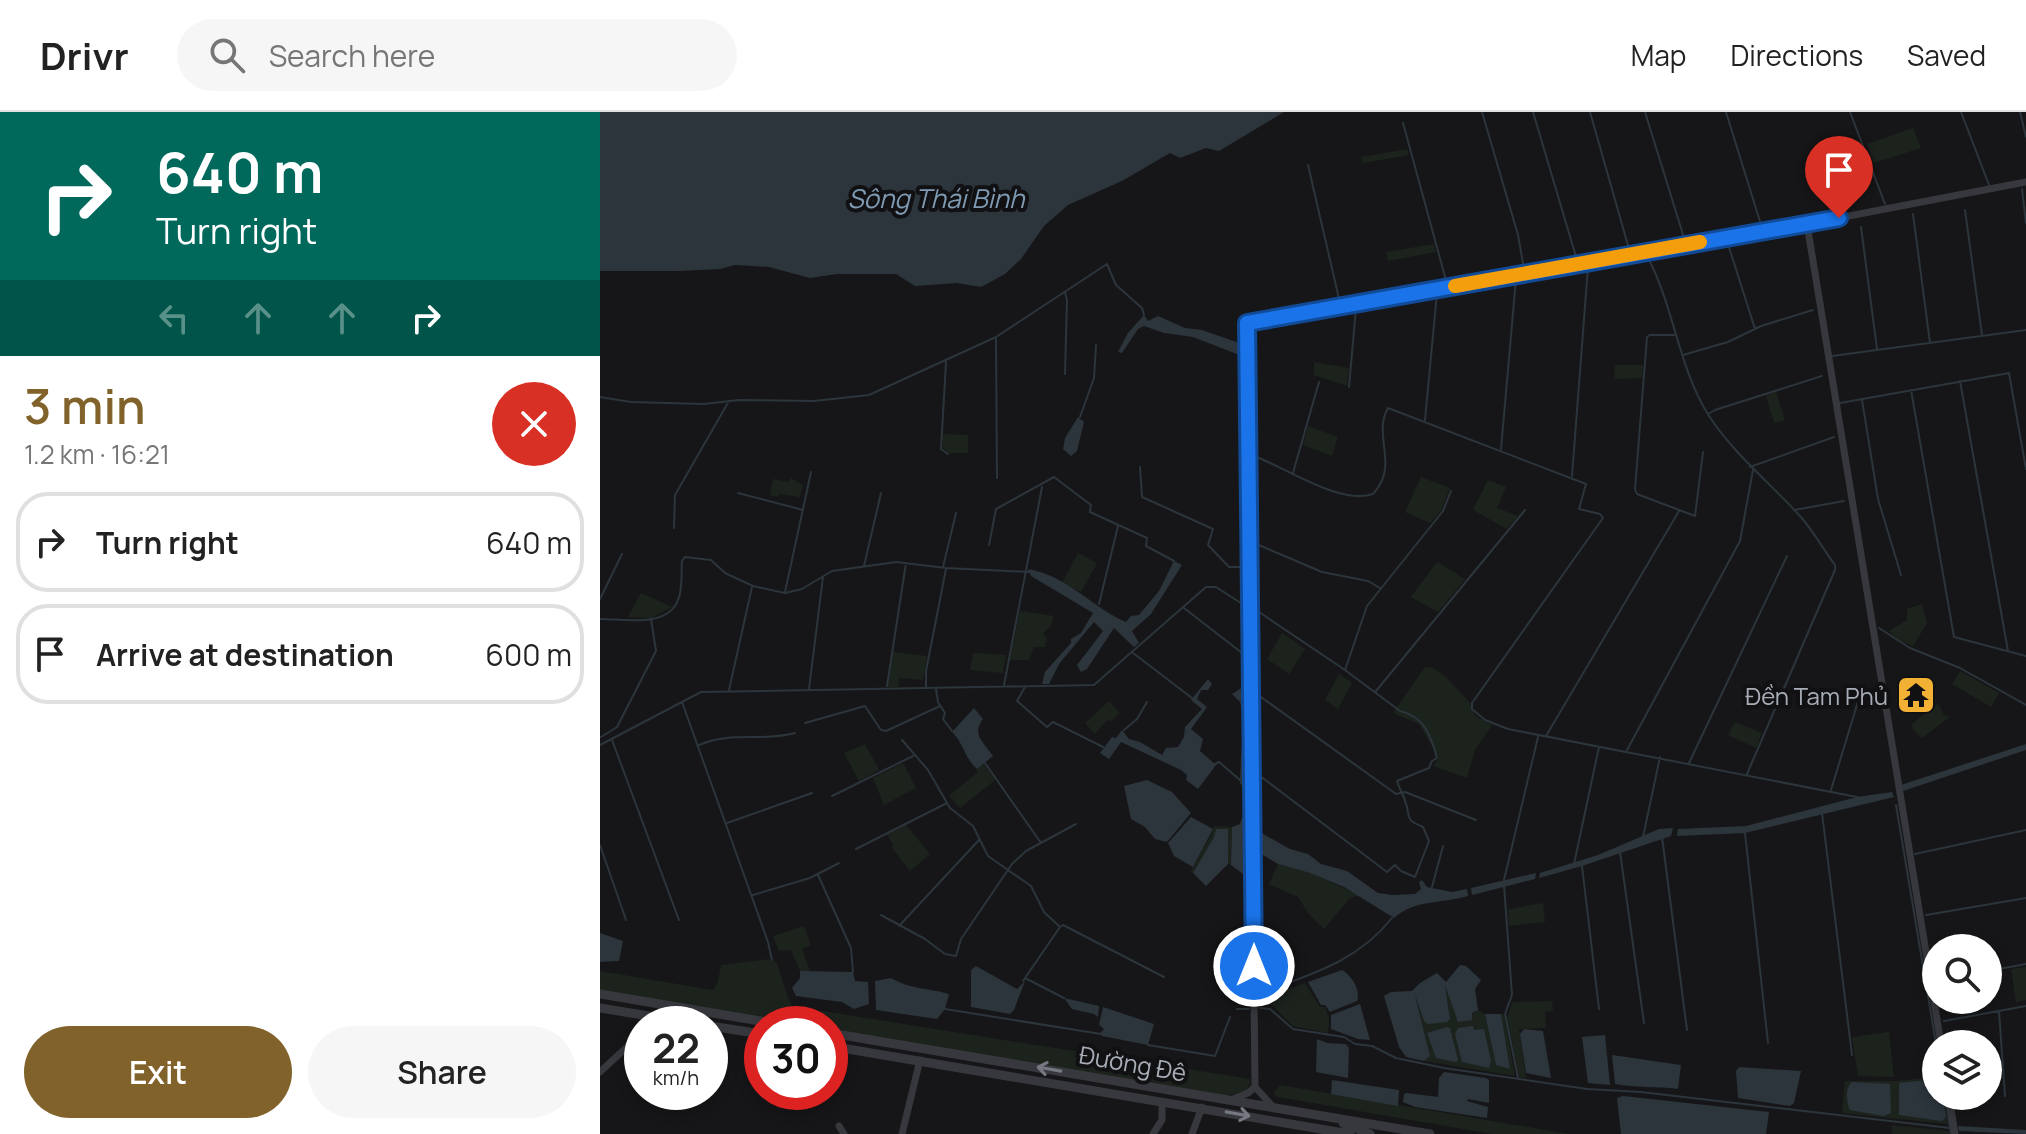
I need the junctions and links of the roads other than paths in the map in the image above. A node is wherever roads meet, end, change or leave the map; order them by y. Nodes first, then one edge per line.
1 (2026, 182) edge
2 (1807, 224) junction
3 (600, 994) edge
4 (645, 1001) junction
5 (648, 1006) edge
6 (675, 1006) edge
7 (600, 1008) edge
8 (624, 1013) edge
9 (1939, 1030) edge
10 (848, 1036) edge
11 (906, 1045) junction
12 (848, 1049) edge
13 (624, 1050) edge
14 (955, 1053) junction
15 (921, 1061) junction
16 (600, 1072) edge
17 (1255, 1087) junction
18 (1228, 1100) junction
19 (1162, 1102) junction
20 (1202, 1107) junction
21 (1276, 1109) junction
22 (1951, 1110) edge
23 (1329, 1117) junction
24 (839, 1126) dead end
25 (1192, 1133) edge
26 (844, 1134) edge
27 (902, 1134) edge
28 (1153, 1134) edge
29 (1203, 1134) edge
30 (1350, 1134) edge
31 (1370, 1134) edge
32 (1430, 1134) edge
33 (1955, 1134) edge

1 - 2 street
2 - 9 street
2 - 17 street
3 - 4 street
4 - 5 street
4 - 6 street
7 - 8 street
10 - 11 street, Đường Đê
11 - 14 street, Đường Đê
11 - 15 street
12 - 15 street, Đường Đê
13 - 16 street
14 - 15 street
18 -> 14 street, Đường Đê
15 - 19 street, Đường Đê
15 - 27 street
17 - 18 street
17 - 21 street
18 - 21 street, Đường Đê
19 - 20 street, Đường Đê
19 - 28 street
20 - 25 street
20 -> 30 street, Đường Đê
21 - 23 street, Đường Đê
22 - 33 street
23 - 31 street
23 - 32 street, Đường Đê
24 - 26 street
25 - 29 street

